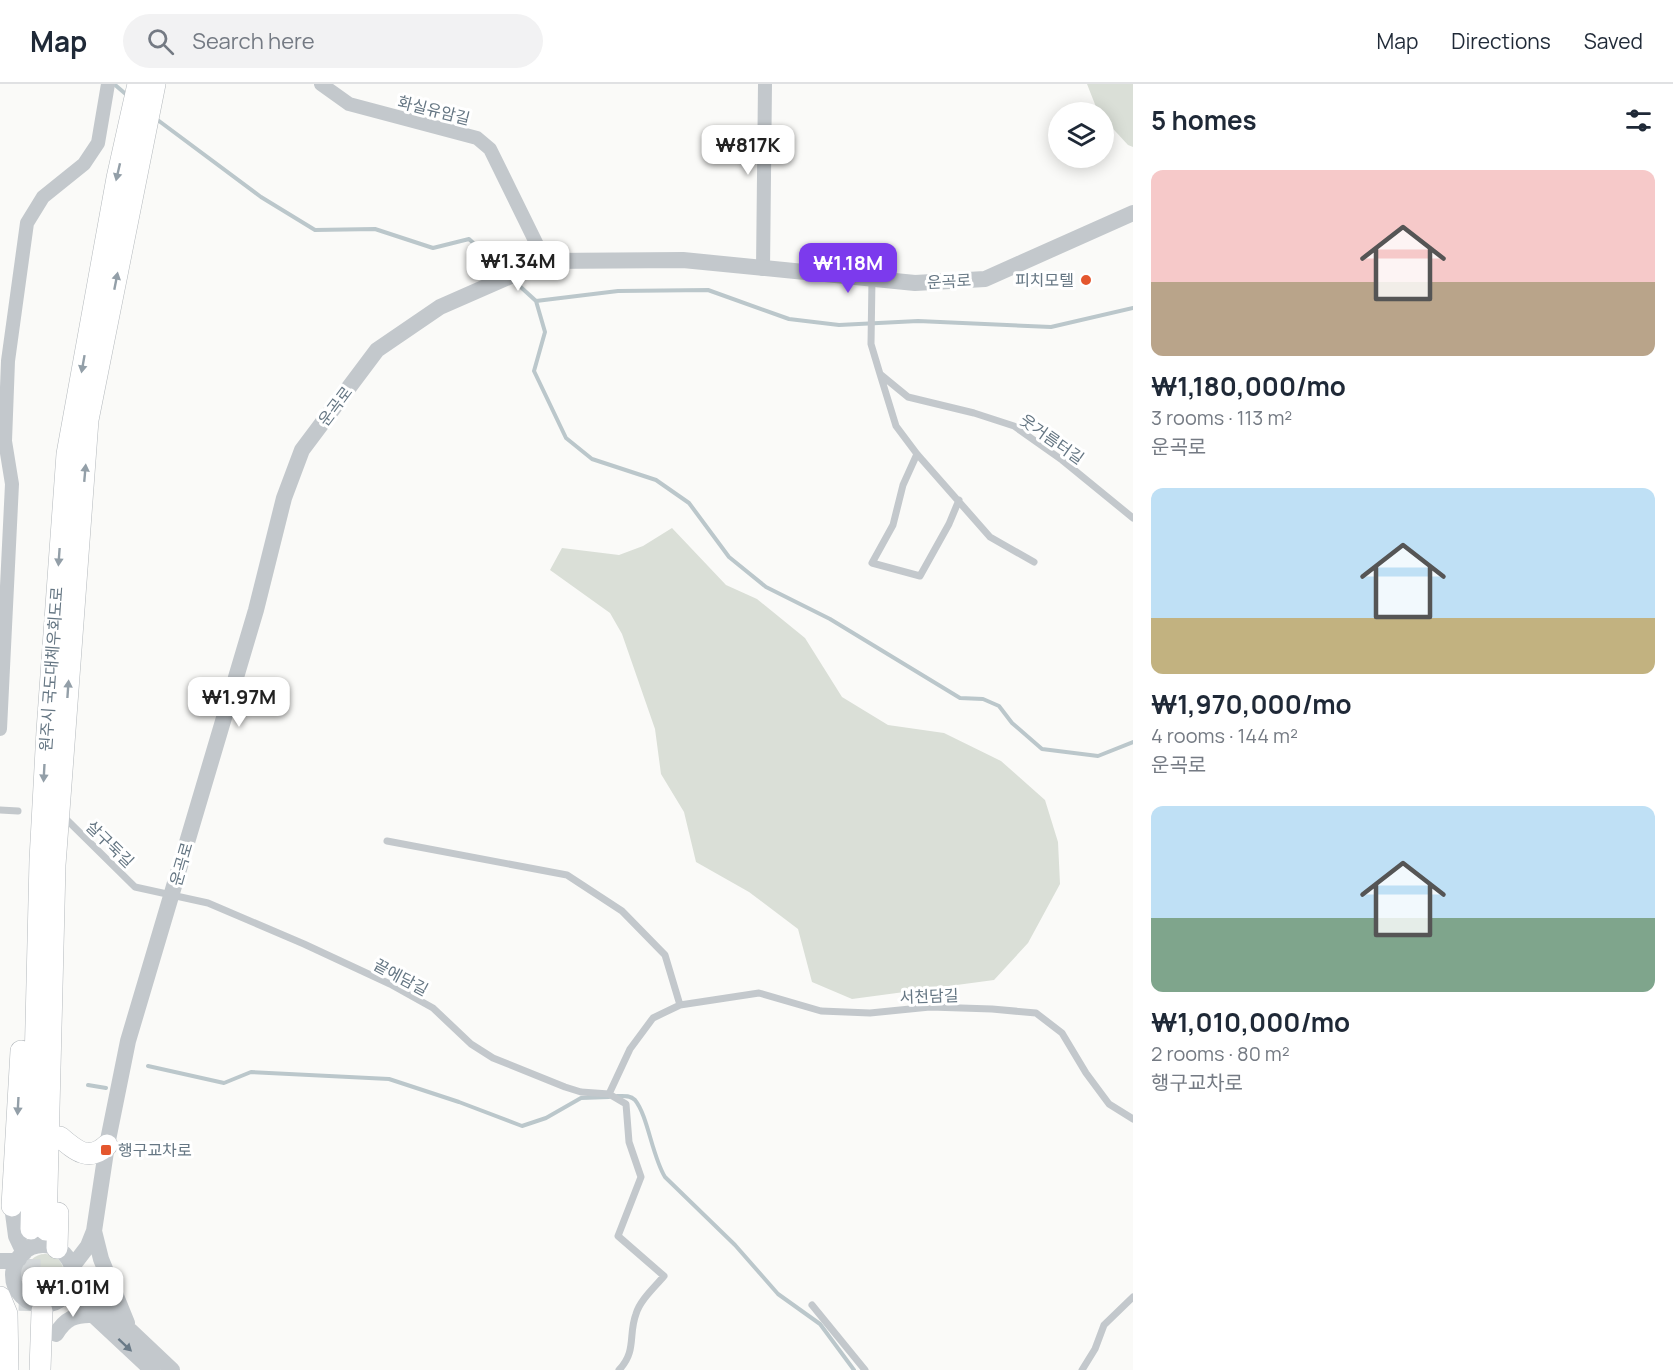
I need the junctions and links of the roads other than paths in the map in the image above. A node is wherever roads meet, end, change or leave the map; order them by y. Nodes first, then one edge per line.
1 (138, 84) edge
2 (156, 84) edge
3 (321, 84) edge
4 (765, 84) edge
5 (107, 87) edge
6 (139, 119) junction
7 (1133, 213) edge
8 (540, 263) junction
9 (763, 269) junction
10 (872, 279) junction
11 (880, 374) junction
12 (917, 454) junction
13 (959, 500) junction
14 (1133, 518) edge
15 (1034, 562) dead end
16 (0, 729) edge
17 (0, 810) edge
18 (18, 811) dead end
19 (65, 818) dead end
20 (387, 841) dead end
21 (47, 863) junction
22 (172, 895) junction
23 (680, 1005) junction
24 (610, 1094) junction
25 (1133, 1119) edge
26 (60, 1137) junction
27 (108, 1145) junction
28 (12, 1206) junction
29 (0, 1225) edge
30 (39, 1229) tunnel mouth
31 (94, 1231) junction
32 (21, 1256) junction
33 (0, 1261) edge
34 (67, 1261) junction
35 (0, 1270) edge
36 (10, 1296) edge
37 (1133, 1297) edge
38 (48, 1305) junction
39 (812, 1305) dead end
40 (93, 1315) junction
41 (131, 1331) junction
42 (56, 1334) junction
43 (8, 1370) edge
44 (28, 1370) edge
45 (40, 1370) edge
46 (55, 1370) edge
47 (152, 1370) edge
48 (172, 1370) edge
49 (619, 1370) edge
50 (865, 1370) edge
51 (1082, 1370) edge

1 - 6 highway
2 - 6 highway
3 - 8 street, 화실유암길
4 - 9 street
5 - 16 street
6 - 21 highway
7 - 10 street, 운곡로
8 - 9 street, 운곡로
8 - 22 street, 운곡로
9 - 10 street, 운곡로
10 - 11 lane
11 - 12 lane
11 - 14 lane, 웃거름터길
12 - 13 lane
12 - 13 lane
13 - 15 lane
17 - 18 lane
19 - 22 lane, 살구둑길
20 - 23 lane
21 - 26 highway
21 -> 28 highway
21 - 30 highway
22 - 24 lane, 끝에담길
22 - 27 street, 운곡로
23 - 24 lane
23 - 25 lane, 서천담길
24 - 49 lane, 끝에담길
26 - 27 highway
26 - 34 highway
27 - 31 street, 운곡로
28 - 29 street
28 - 32 street
31 - 34 street
31 - 41 street
32 - 33 street
32 - 34 street
32 - 36 street
34 - 38 street
34 - 41 street
35 - 36 street
36 - 38 street
36 - 43 highway
37 - 51 lane
38 - 40 street
38 - 42 street
38 - 44 highway
38 - 45 highway
39 - 50 lane
40 - 42 street
40 -> 47 street
41 - 48 street
42 - 46 highway

